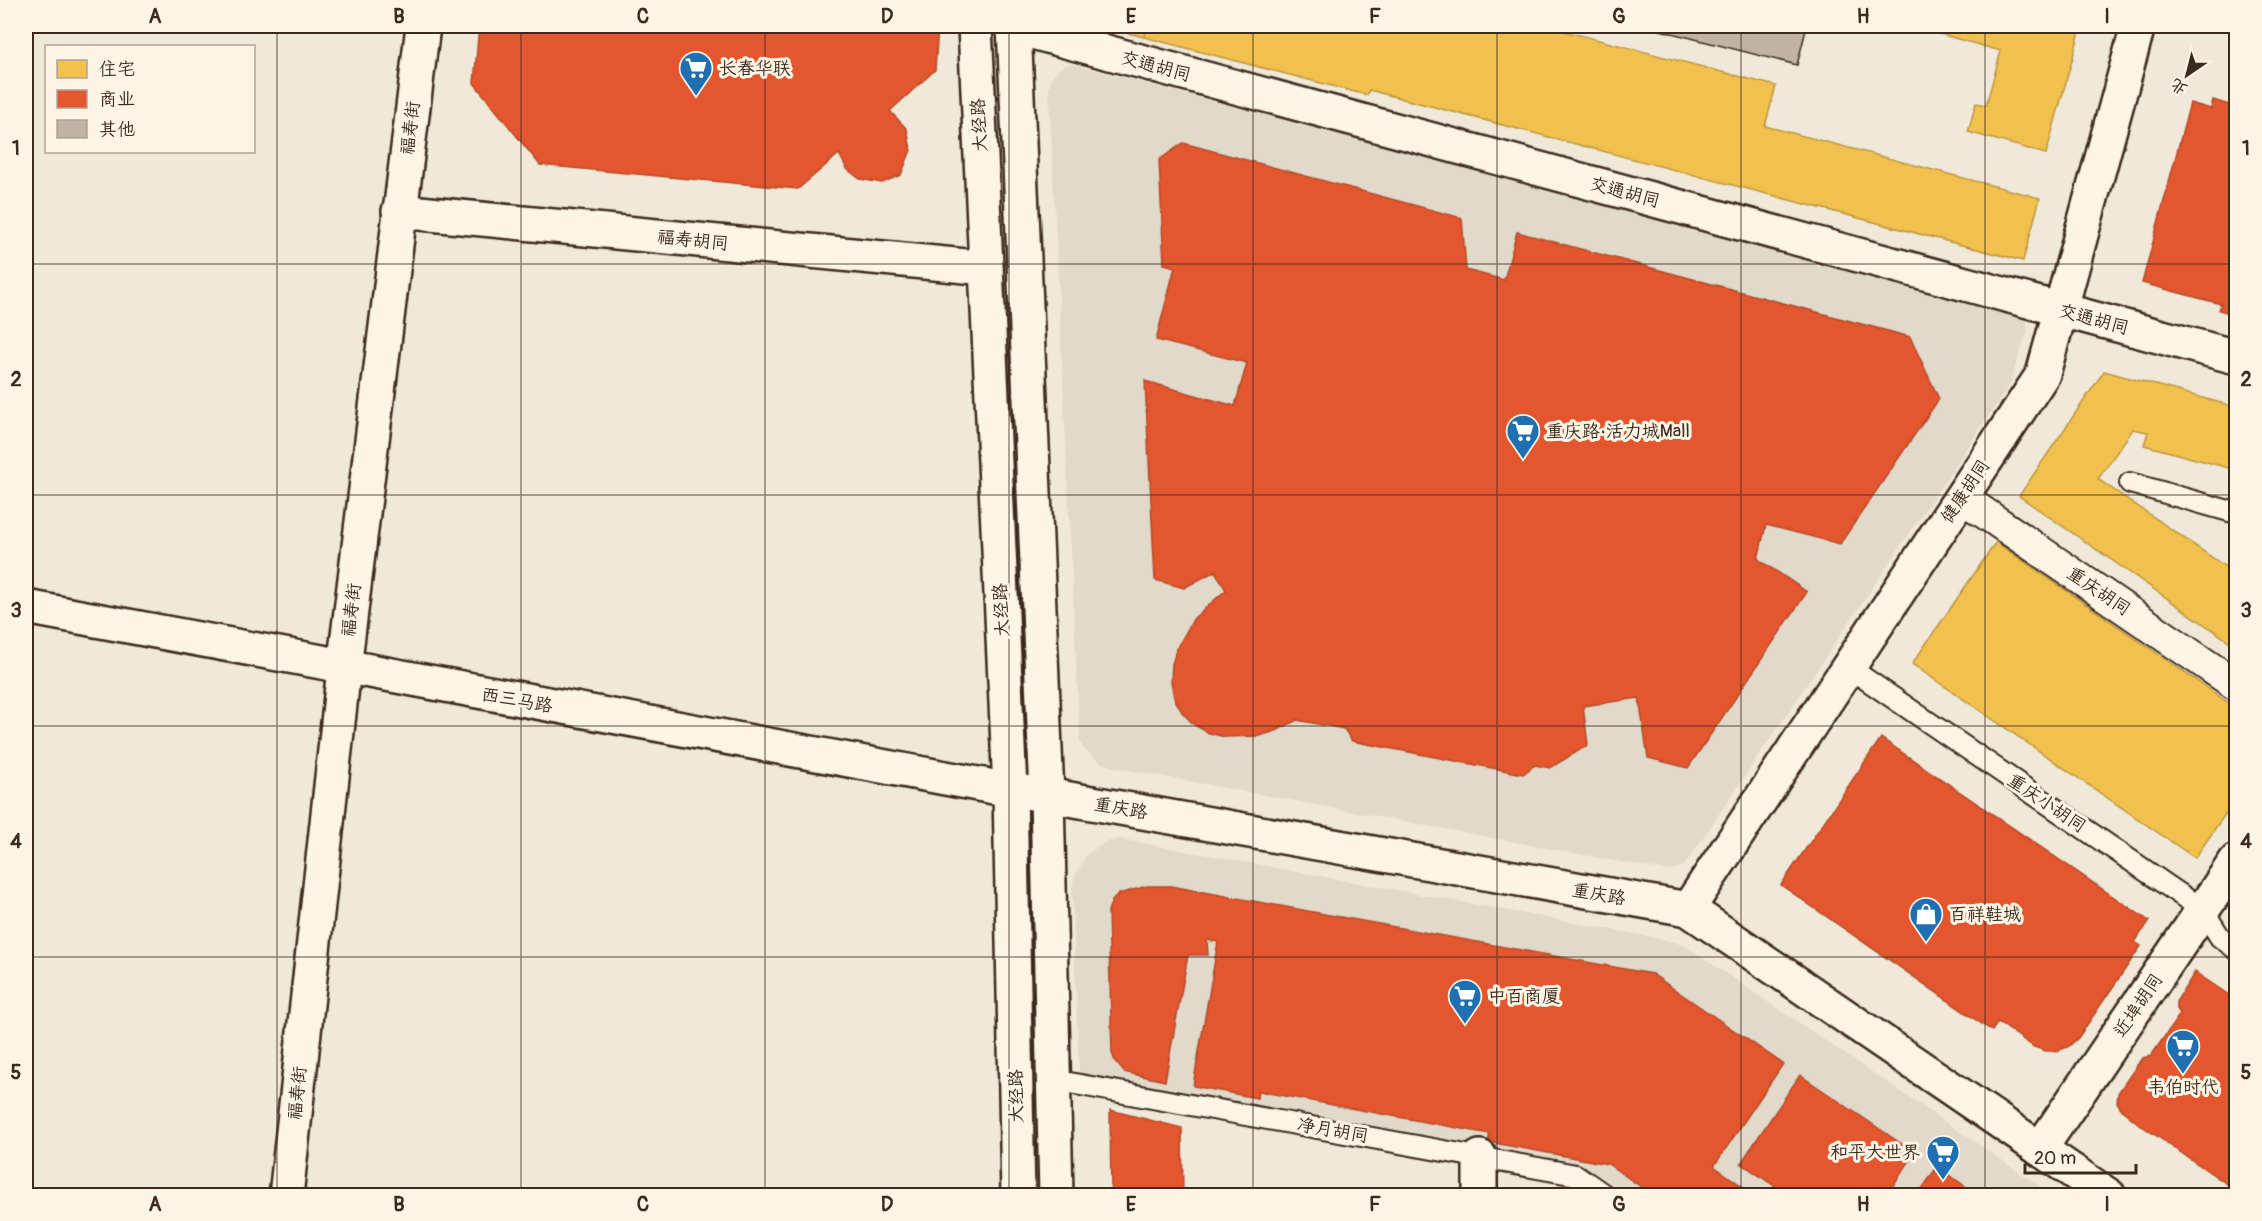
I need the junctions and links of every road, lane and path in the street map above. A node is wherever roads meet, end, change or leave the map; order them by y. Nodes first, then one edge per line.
1 (423, 26) edge
2 (975, 26) edge
3 (1014, 26) edge
4 (2138, 26) edge
5 (399, 211) junction
6 (986, 268) junction
7 (2060, 310) junction
8 (2236, 357) edge
9 (2130, 483) dead end
10 (1961, 497) junction
11 (2236, 513) edge
12 (26, 607) edge
13 (1848, 667) junction
14 (344, 668) junction
15 (2236, 685) edge
16 (1010, 790) junction
17 (1047, 795) junction
18 (2236, 861) edge
19 (1688, 909) junction
20 (2203, 910) junction
21 (2236, 948) edge
22 (1053, 1080) junction
23 (2040, 1149) junction
24 (1480, 1157) junction
25 (286, 1196) edge
26 (1018, 1196) edge
27 (1056, 1196) edge
28 (1480, 1196) edge
29 (1606, 1196) edge
30 (2109, 1196) edge

1 - 5 street, 福寿街
2 - 6 street, 大经路
3 - 7 street, 交通胡同
3 - 17 street, 大经路
4 - 7 street, 健康胡同
5 - 6 street, 福寿胡同
5 - 14 street, 福寿街
6 - 16 street, 大经路
7 - 8 street, 交通胡同
7 - 10 street, 健康胡同
9 - 11 lane
10 - 13 street, 健康胡同
10 - 15 street, 重庆胡同
12 - 14 street, 西三马路
13 - 19 street, 健康胡同
13 - 20 lane, 重庆小胡同
14 - 16 street, 西三马路
14 - 25 street, 福寿街
16 - 17 street, 重庆路
16 - 26 street, 大经路
17 - 19 street, 重庆路
17 - 22 street, 大经路
18 - 20 street, 近埠胡同
19 - 23 street, 重庆路
20 - 21 lane, 重庆小胡同
20 - 23 street, 近埠胡同
22 - 24 lane, 净月胡同
22 - 27 street, 大经路
23 - 30 street, 重庆路
24 - 28 street
24 - 29 lane, 净月胡同

